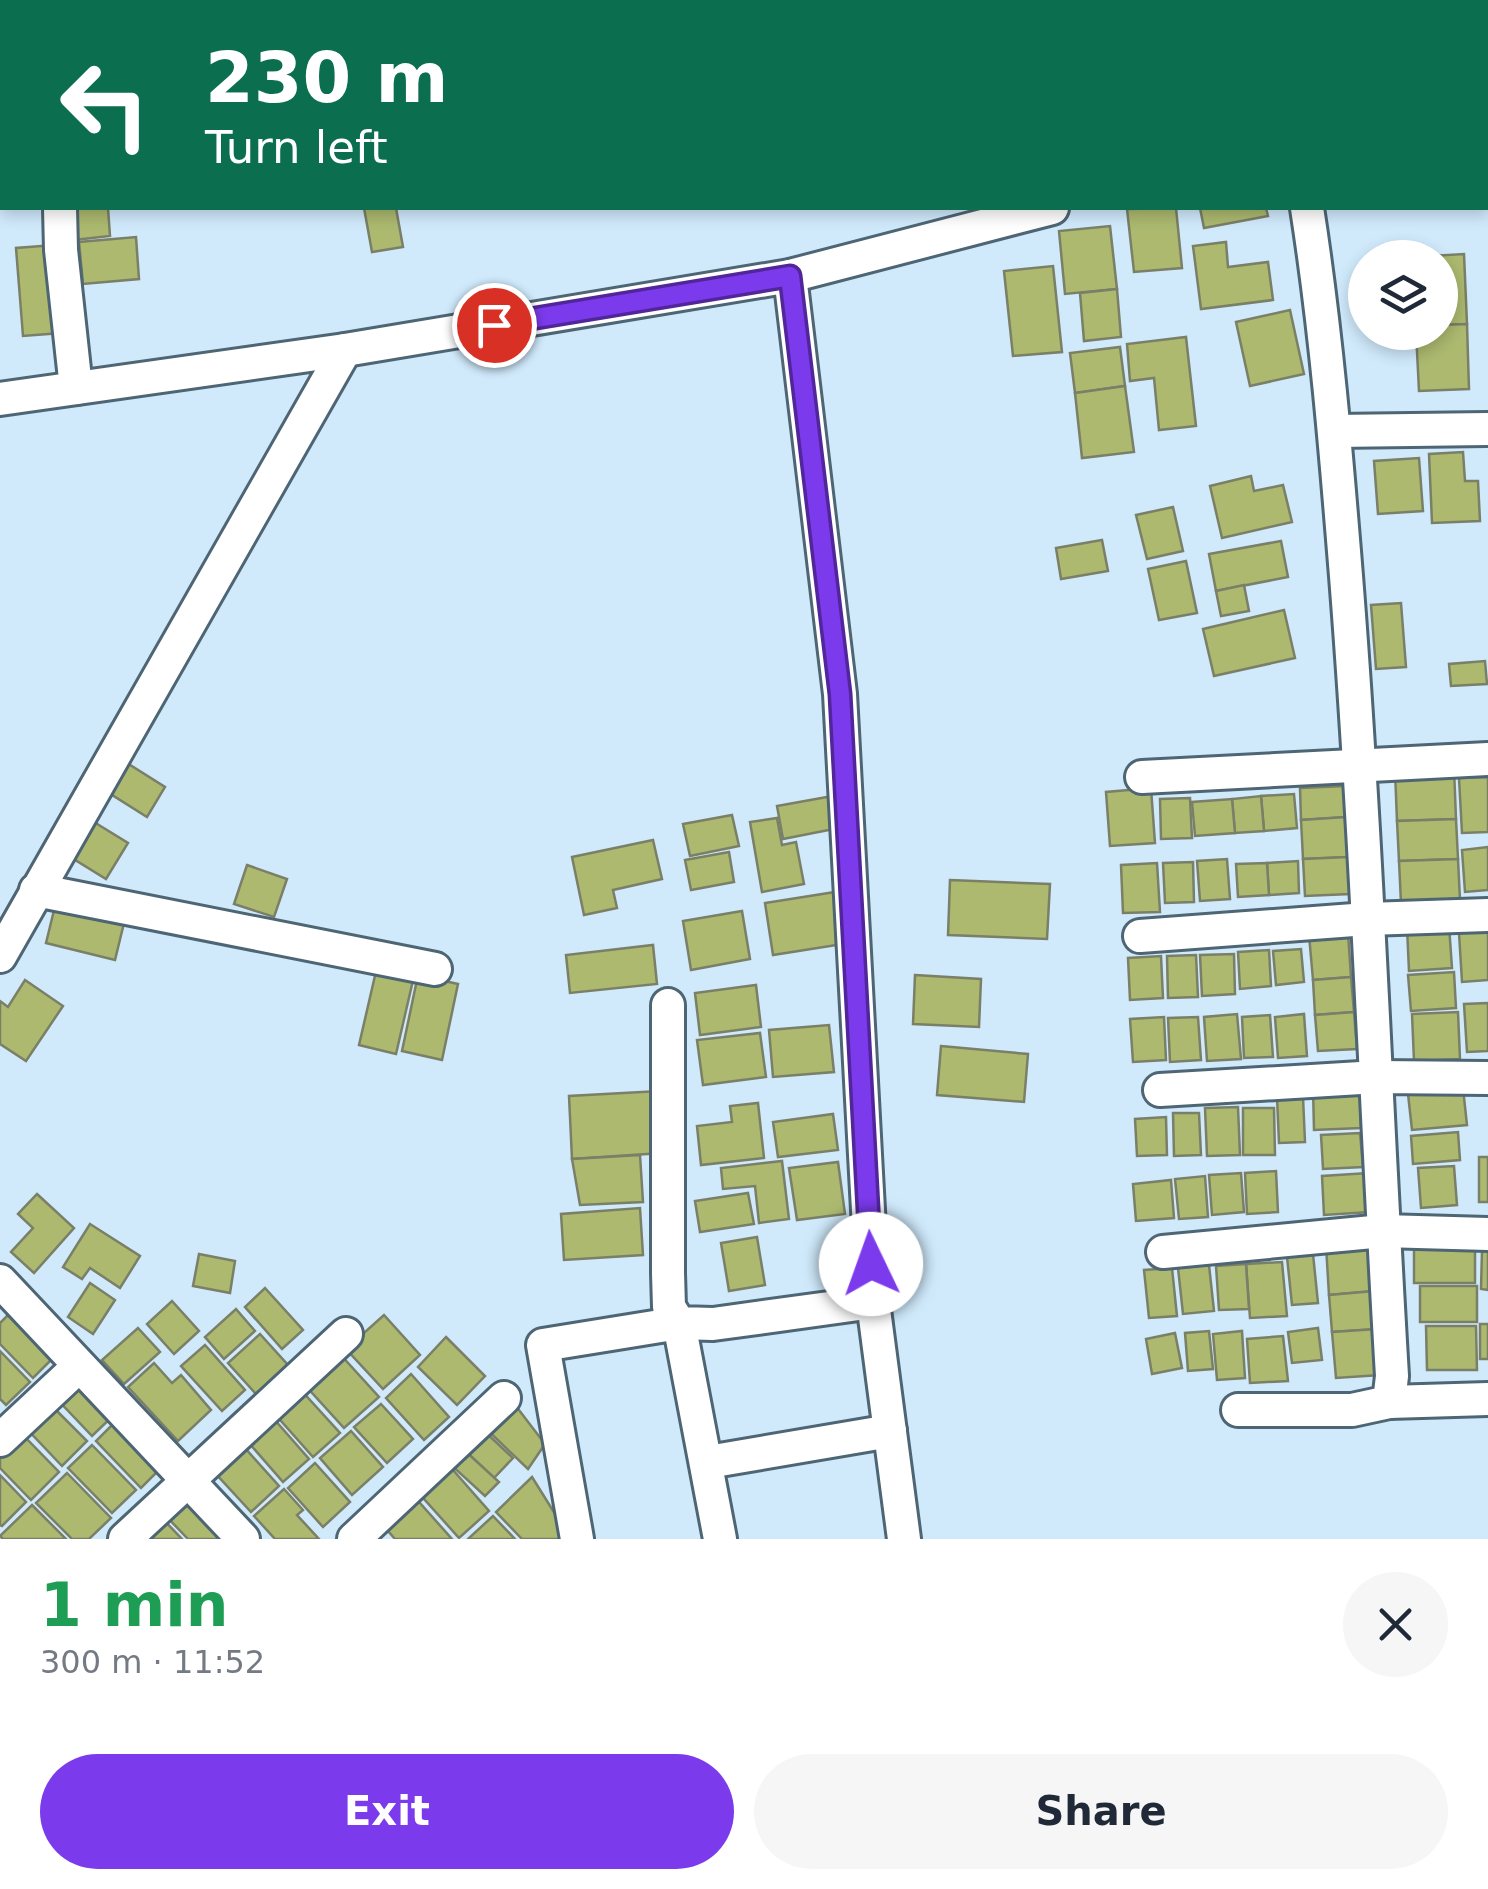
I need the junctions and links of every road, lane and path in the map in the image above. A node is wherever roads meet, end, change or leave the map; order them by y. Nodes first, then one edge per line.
1 (60, 210) edge
2 (1044, 210) edge
3 (1308, 210) edge
4 (790, 276) junction
5 (345, 350) junction
6 (76, 388) junction
7 (0, 398) edge
8 (1488, 430) edge
9 (1335, 432) junction
10 (1488, 760) edge
11 (1361, 764) junction
12 (1142, 777) dead end
13 (36, 890) junction
14 (1488, 916) edge
15 (1367, 919) junction
16 (1140, 936) dead end
17 (0, 956) edge
18 (435, 969) dead end
19 (668, 1005) dead end
20 (1377, 1077) junction
21 (1488, 1078) edge
22 (1160, 1090) dead end
23 (1383, 1231) junction
24 (1488, 1234) edge
25 (1163, 1252) dead end
26 (0, 1281) edge
27 (873, 1302) junction
28 (679, 1324) junction
29 (346, 1334) dead end
30 (78, 1366) junction
31 (504, 1398) dead end
32 (1488, 1399) edge
33 (1389, 1402) junction
34 (1238, 1410) dead end
35 (890, 1431) junction
36 (0, 1440) edge
37 (708, 1462) junction
38 (189, 1482) junction
39 (125, 1539) edge
40 (243, 1539) edge
41 (354, 1539) edge
42 (578, 1539) edge
43 (720, 1539) edge
44 (904, 1539) edge

1 - 6 street
2 - 4 street
3 - 9 street
4 - 5 street
4 - 27 street
5 - 6 street
5 - 13 street
6 - 7 street
8 - 9 street
9 - 11 street
10 - 11 street
11 - 12 street
11 - 15 street
13 - 17 street
13 - 18 street
14 - 15 street
15 - 16 street
15 - 20 street
19 - 28 street
20 - 21 street
20 - 22 street
20 - 23 street
23 - 24 street
23 - 25 street
23 - 33 street
26 - 30 street
27 - 28 street
27 - 35 street
28 - 37 street
28 - 42 street
29 - 38 street
30 - 36 street
30 - 38 street
31 - 41 street
32 - 33 street
33 - 34 street
35 - 37 street
35 - 44 street
37 - 43 street
38 - 39 street
38 - 40 street

